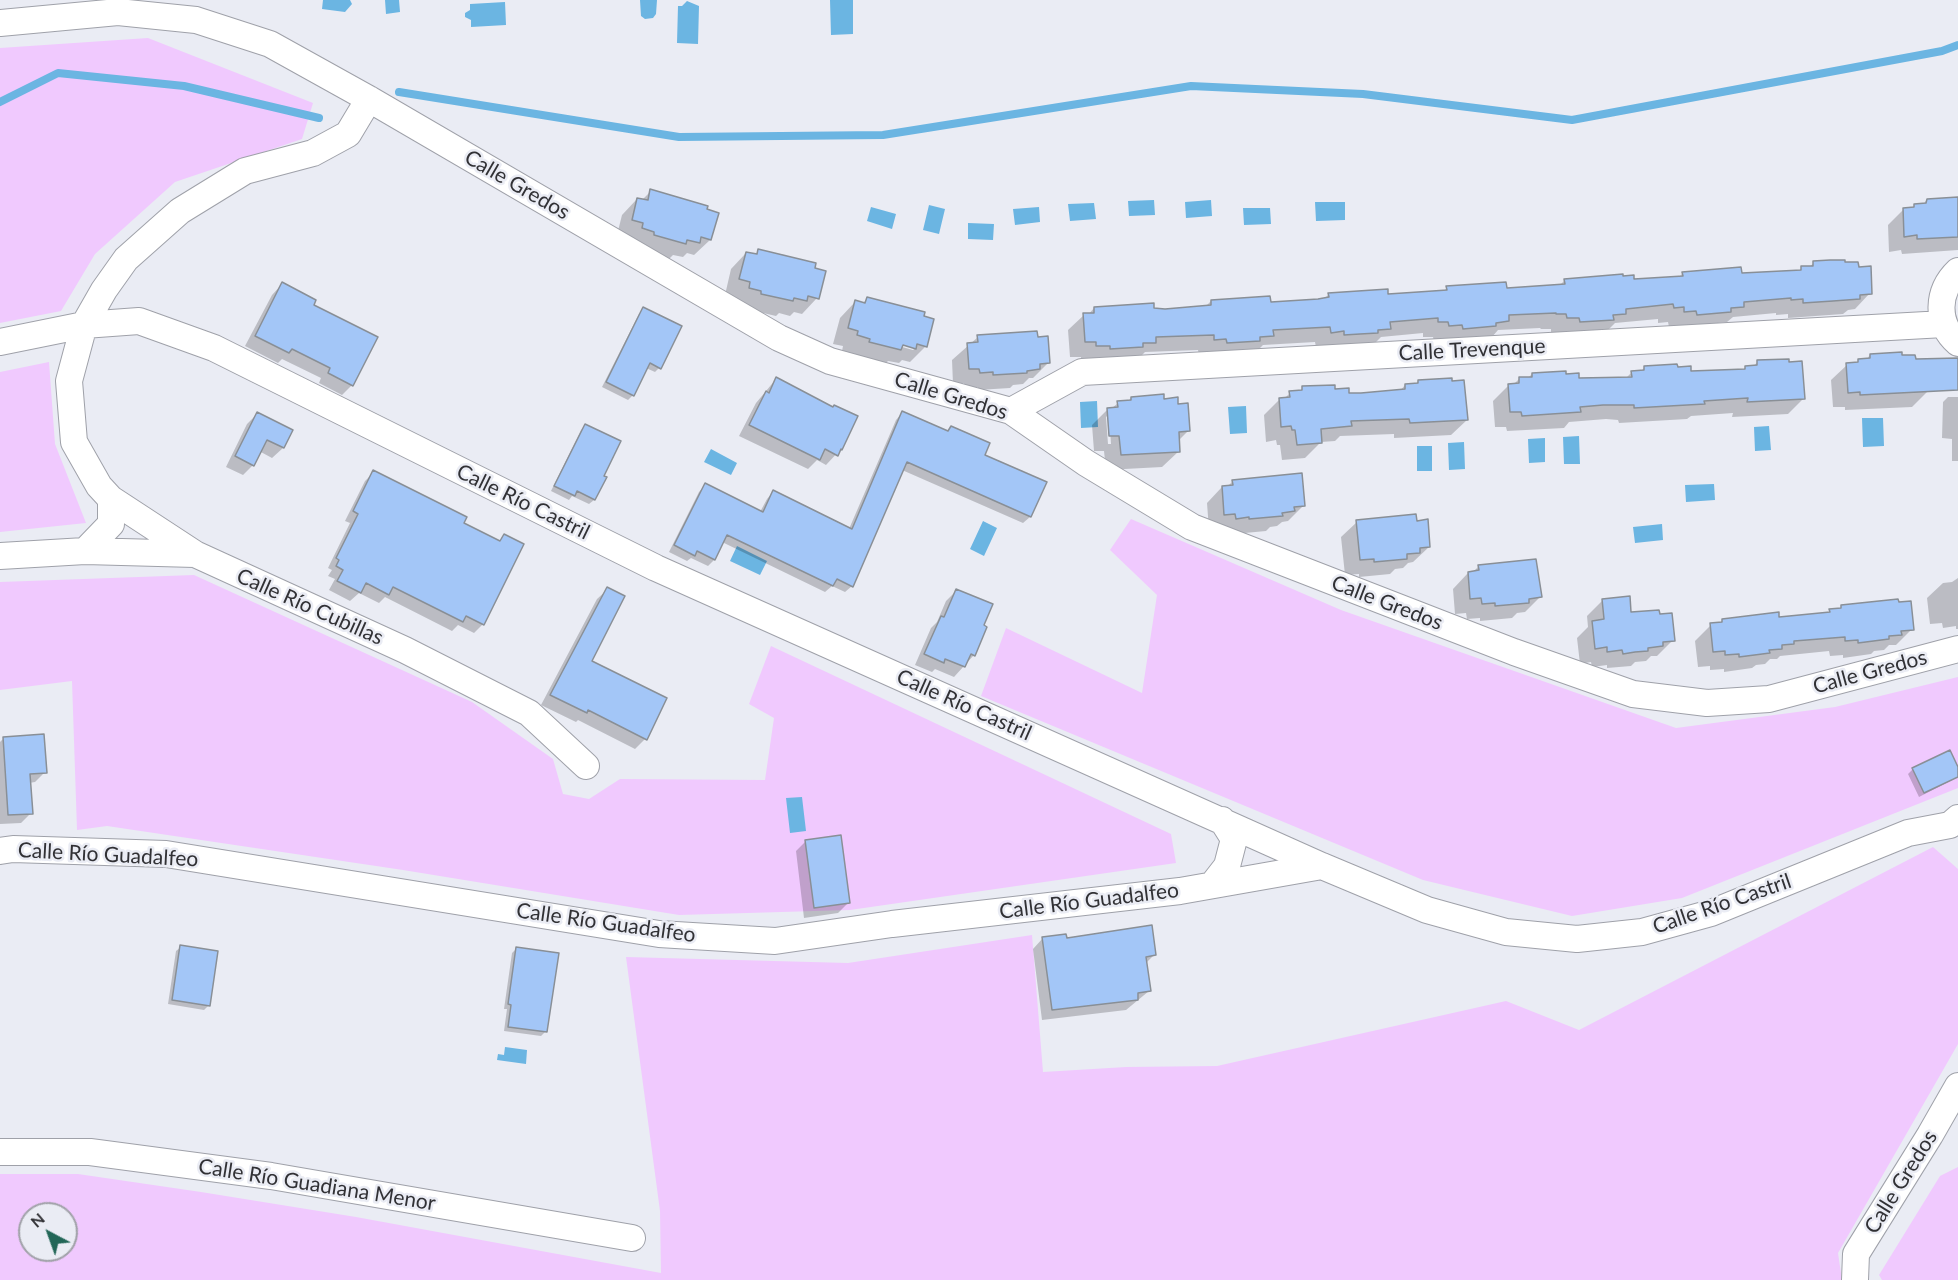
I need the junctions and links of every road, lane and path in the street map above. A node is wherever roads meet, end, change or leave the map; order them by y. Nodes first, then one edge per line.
1 (0, 23) edge
2 (369, 99) junction
3 (1958, 271) edge
4 (84, 325) junction
5 (1951, 333) edge
6 (0, 342) edge
7 (1011, 411) junction
8 (111, 499) junction
9 (85, 551) junction
10 (195, 554) junction
11 (0, 556) edge
12 (1958, 650) edge
13 (586, 766) dead end
14 (1222, 820) junction
15 (1955, 826) edge
16 (0, 851) edge
17 (1322, 866) junction
18 (1213, 884) junction
19 (1958, 1086) edge
20 (1958, 1130) edge
21 (1930, 1135) junction
22 (0, 1152) edge
23 (633, 1238) dead end
24 (1855, 1280) edge

1 - 2 street, Calle Gredos
2 - 4 street
2 - 7 street, Calle Gredos
3 - 5 street, Calle Trevenque
4 - 6 street, Calle Río Castril
4 - 8 street
4 - 14 street, Calle Río Castril
5 - 7 street, Calle Trevenque
7 - 12 street, Calle Gredos
8 - 9 street
8 - 10 street
9 - 10 street, Calle Río Cubillas
9 - 11 street, Calle Río Cubillas
10 - 13 street, Calle Río Cubillas
14 - 17 street, Calle Río Castril
14 - 18 street
15 - 17 street, Calle Río Castril
16 - 18 street, Calle Río Guadalfeo
17 - 18 street, Calle Río Guadalfeo
19 - 21 street, Calle Gredos
20 - 21 street
21 - 24 street, Calle Gredos
22 - 23 street, Calle Río Guadiana Menor

